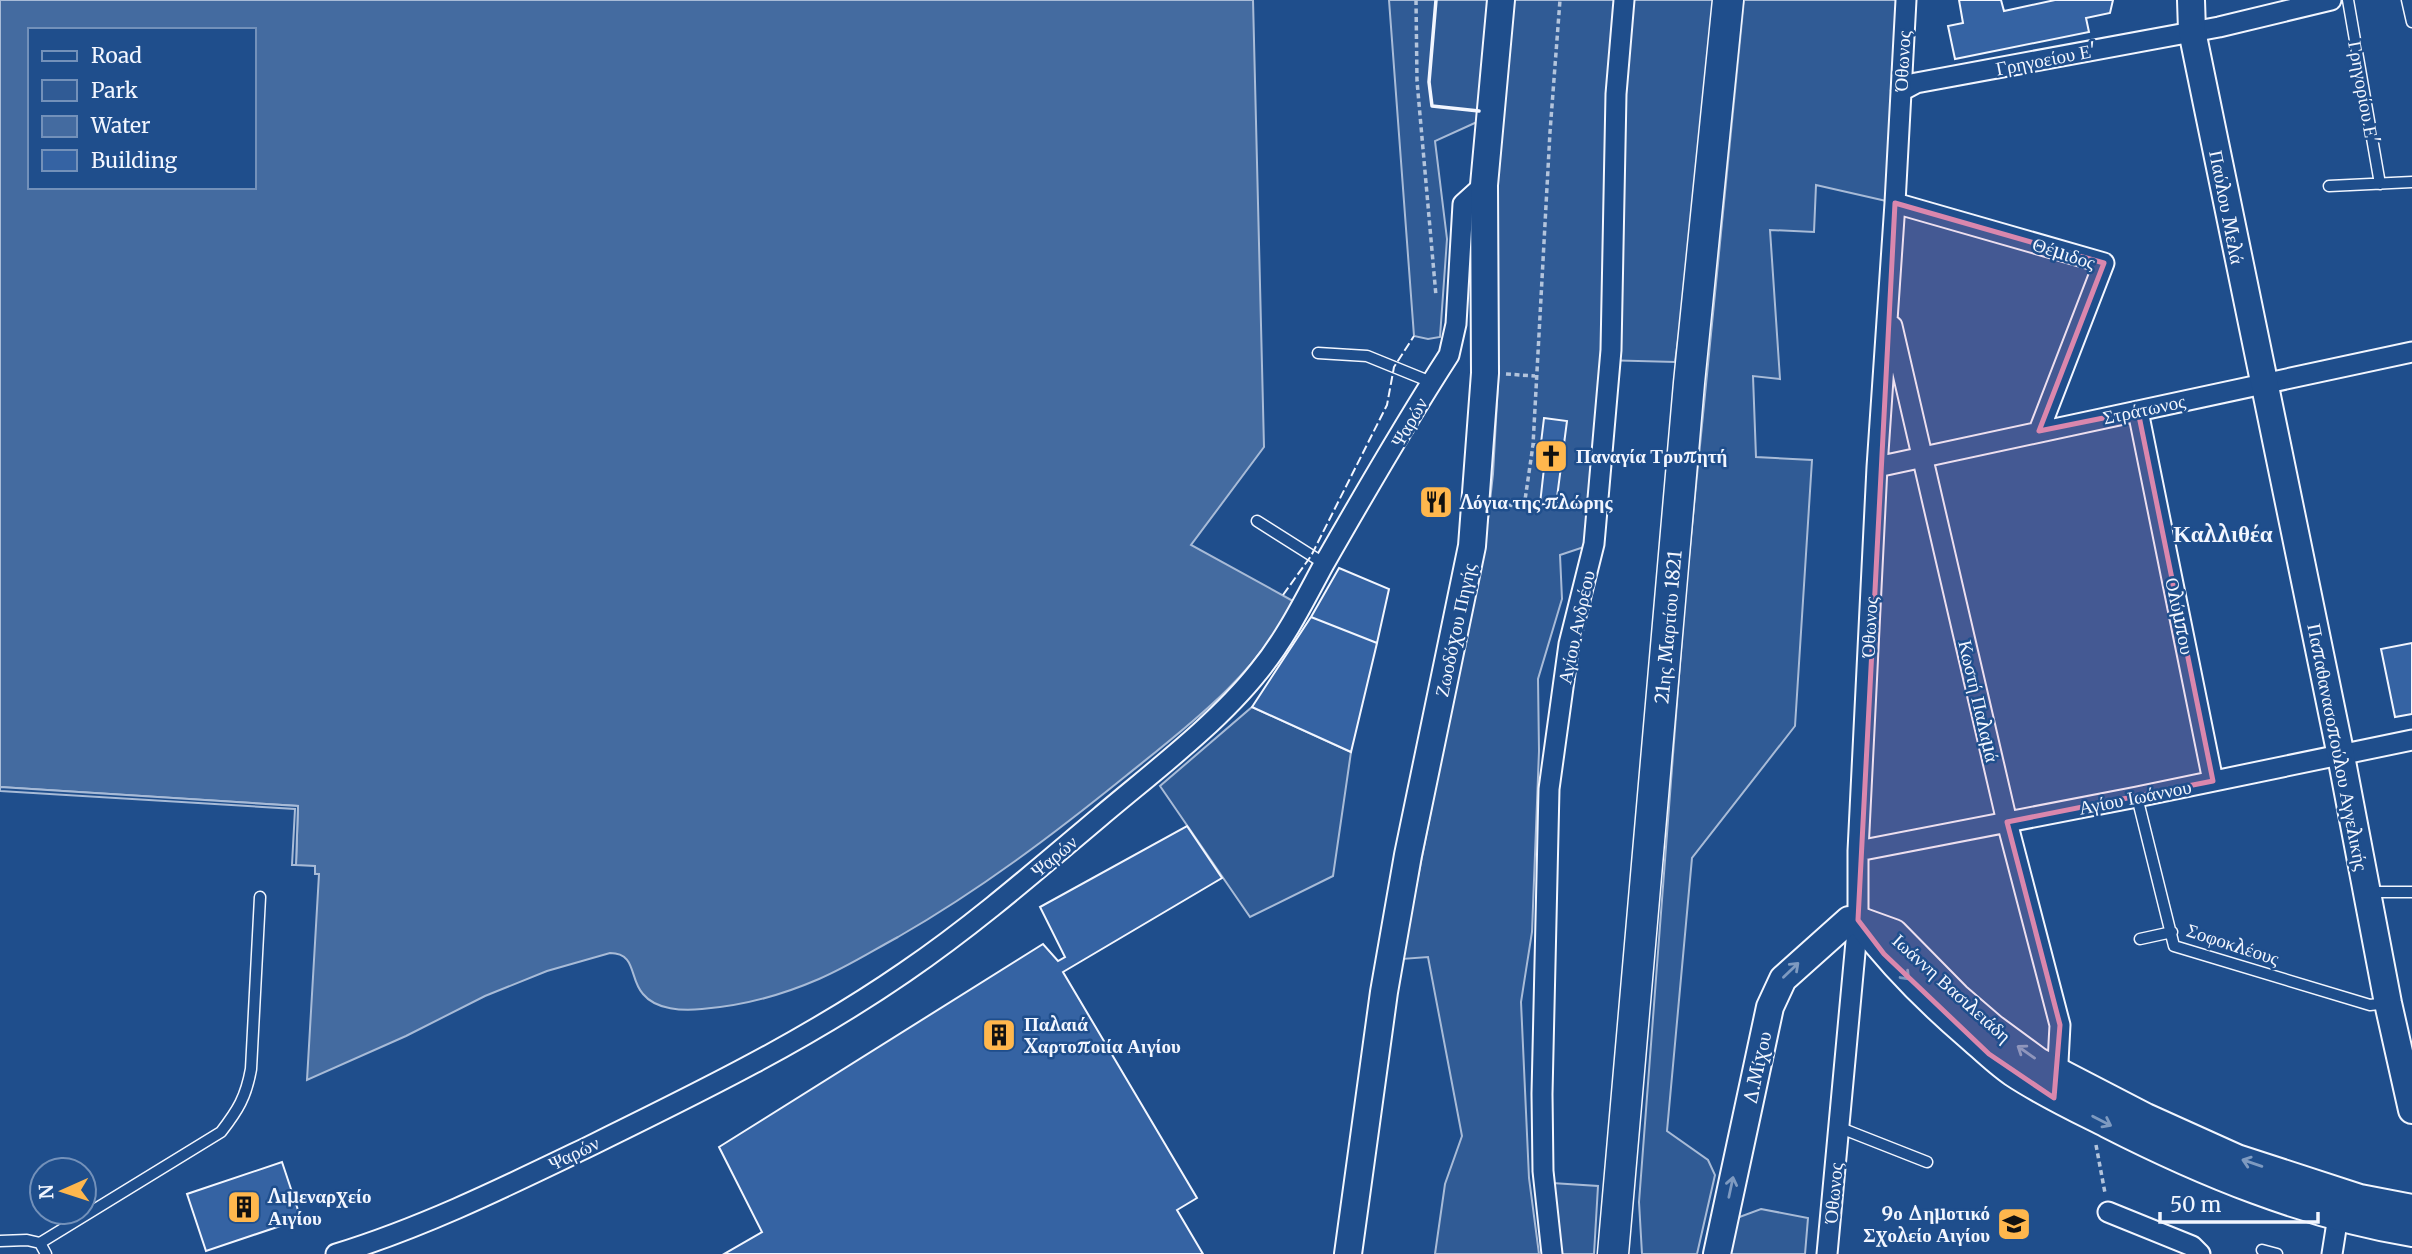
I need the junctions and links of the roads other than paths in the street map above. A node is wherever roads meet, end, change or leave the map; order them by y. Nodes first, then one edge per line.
1 (1501, 0) edge
2 (1624, 0) edge
3 (1728, 0) edge
4 (1906, 0) edge
5 (2191, 0) edge
6 (2331, 0) edge
7 (2348, 0) edge
8 (2407, 0) edge
9 (2412, 22) edge
10 (2192, 31) junction
11 (1901, 91) junction
12 (2412, 182) edge
13 (1484, 184) junction
14 (2380, 184) junction
15 (2329, 186) dead end
16 (1895, 203) junction
17 (1887, 305) junction
18 (2412, 352) edge
19 (1318, 353) dead end
20 (1432, 382) junction
21 (2263, 384) junction
22 (2137, 411) junction
23 (2039, 431) junction
24 (1923, 457) junction
25 (1877, 467) junction
26 (1257, 521) dead end
27 (1325, 564) junction
28 (2412, 740) edge
29 (2341, 756) junction
30 (2213, 781) junction
31 (2137, 797) junction
32 (2007, 822) junction
33 (1858, 851) junction
34 (2367, 892) junction
35 (2412, 892) edge
36 (260, 897) dead end
37 (1858, 920) junction
38 (2172, 932) junction
39 (2140, 939) dead end
40 (2388, 1003) junction
41 (2403, 1033) edge
42 (2058, 1071) junction
43 (2054, 1098) junction
44 (2412, 1110) edge
45 (1838, 1127) junction
46 (1927, 1163) dead end
47 (2412, 1208) edge
48 (2108, 1212) road end
49 (2338, 1216) junction
50 (2412, 1233) edge
51 (0, 1241) edge
52 (40, 1243) junction
53 (2262, 1250) dead end
54 (46, 1254) edge
55 (336, 1254) edge
56 (1348, 1254) edge
57 (1552, 1254) edge
58 (1612, 1254) edge
59 (1717, 1254) edge
60 (1827, 1254) edge
61 (2200, 1254) edge
62 (2277, 1254) edge
63 (2332, 1254) edge

1 - 13 street, Ζωοδόχου Πηγής
2 - 57 street, Αγίου Ανδρέου
3 - 58 main road, 21ης Μαρτίου 1821
4 - 11 street, Όθωνος
5 - 10 street, Παύλου Μελά
6 - 10 street
7 - 14 lane, Γρηγορίου Ε'
8 - 9 lane
10 - 11 street, Γρηγοείου Ε'
10 - 21 street, Παύλου Μελά
11 - 16 street, Όθωνος
12 - 14 lane
13 - 20 street, Ψαρών
13 - 56 street, Ζωοδόχου Πηγής
14 - 15 lane
16 - 17 street, Όθωνος
16 - 23 street, Θέμιδος
17 - 24 street, Κωστή Παλαμά
17 - 25 street, Όθωνος
18 - 21 street, Στράτωνος
19 - 20 lane
20 - 27 street, Ψαρών
21 - 22 street, Στράτωνος
21 - 29 street, Παπαθανασοπούλου Αγγελικής
22 - 23 street, Στράτωνος
22 - 30 street, Ολύμπου
23 - 24 street, Στράτωνος
24 - 25 street, Στράτωνος
24 - 32 street, Κωστή Παλαμά
25 - 33 street, Όθωνος
26 - 27 lane
27 - 55 street, Ψαρών
28 - 29 street, Αγίου Ιωάννου
29 - 30 street, Αγίου Ιωάννου
29 - 34 street, Παπαθανασοπούλου Αγγελικής
30 - 31 street, Αγίου Ιωάννου
31 - 32 street, Αγίου Ιωάννου
31 - 38 lane, Σοφοκλέους
32 - 33 street, Αγίου Ιωάννου
32 - 42 street, Κωστή Παλαμά
33 - 37 street, Όθωνος
34 - 35 lane
34 - 40 street, Παπαθανασοπούλου Αγγελικής
36 - 52 lane
42 -> 37 street, Ιωάννη Βασιλειάδη
37 -> 43 street, Ιωάννη Βασιλειάδη
37 - 45 street, Όθωνος
59 -> 37 street, Δ.Μίχου
38 - 39 lane
38 - 40 lane, Σοφοκλέους
40 - 41 street, Παπαθανασοπούλου Αγγελικής
41 - 44 street, Παπαθανασοπούλου Αγγελικής
42 - 43 street, Κωστή Παλαμά
47 -> 42 street, Ιωάννη Βασιλειάδη
43 -> 49 street, Ιωάννη Βασιλειάδη
45 - 46 lane
45 - 60 street, Όθωνος
48 - 61 street
49 - 50 street, Ιωάννη Βασιλειάδη
49 - 63 street
51 - 52 lane
52 - 54 lane
53 - 62 lane

